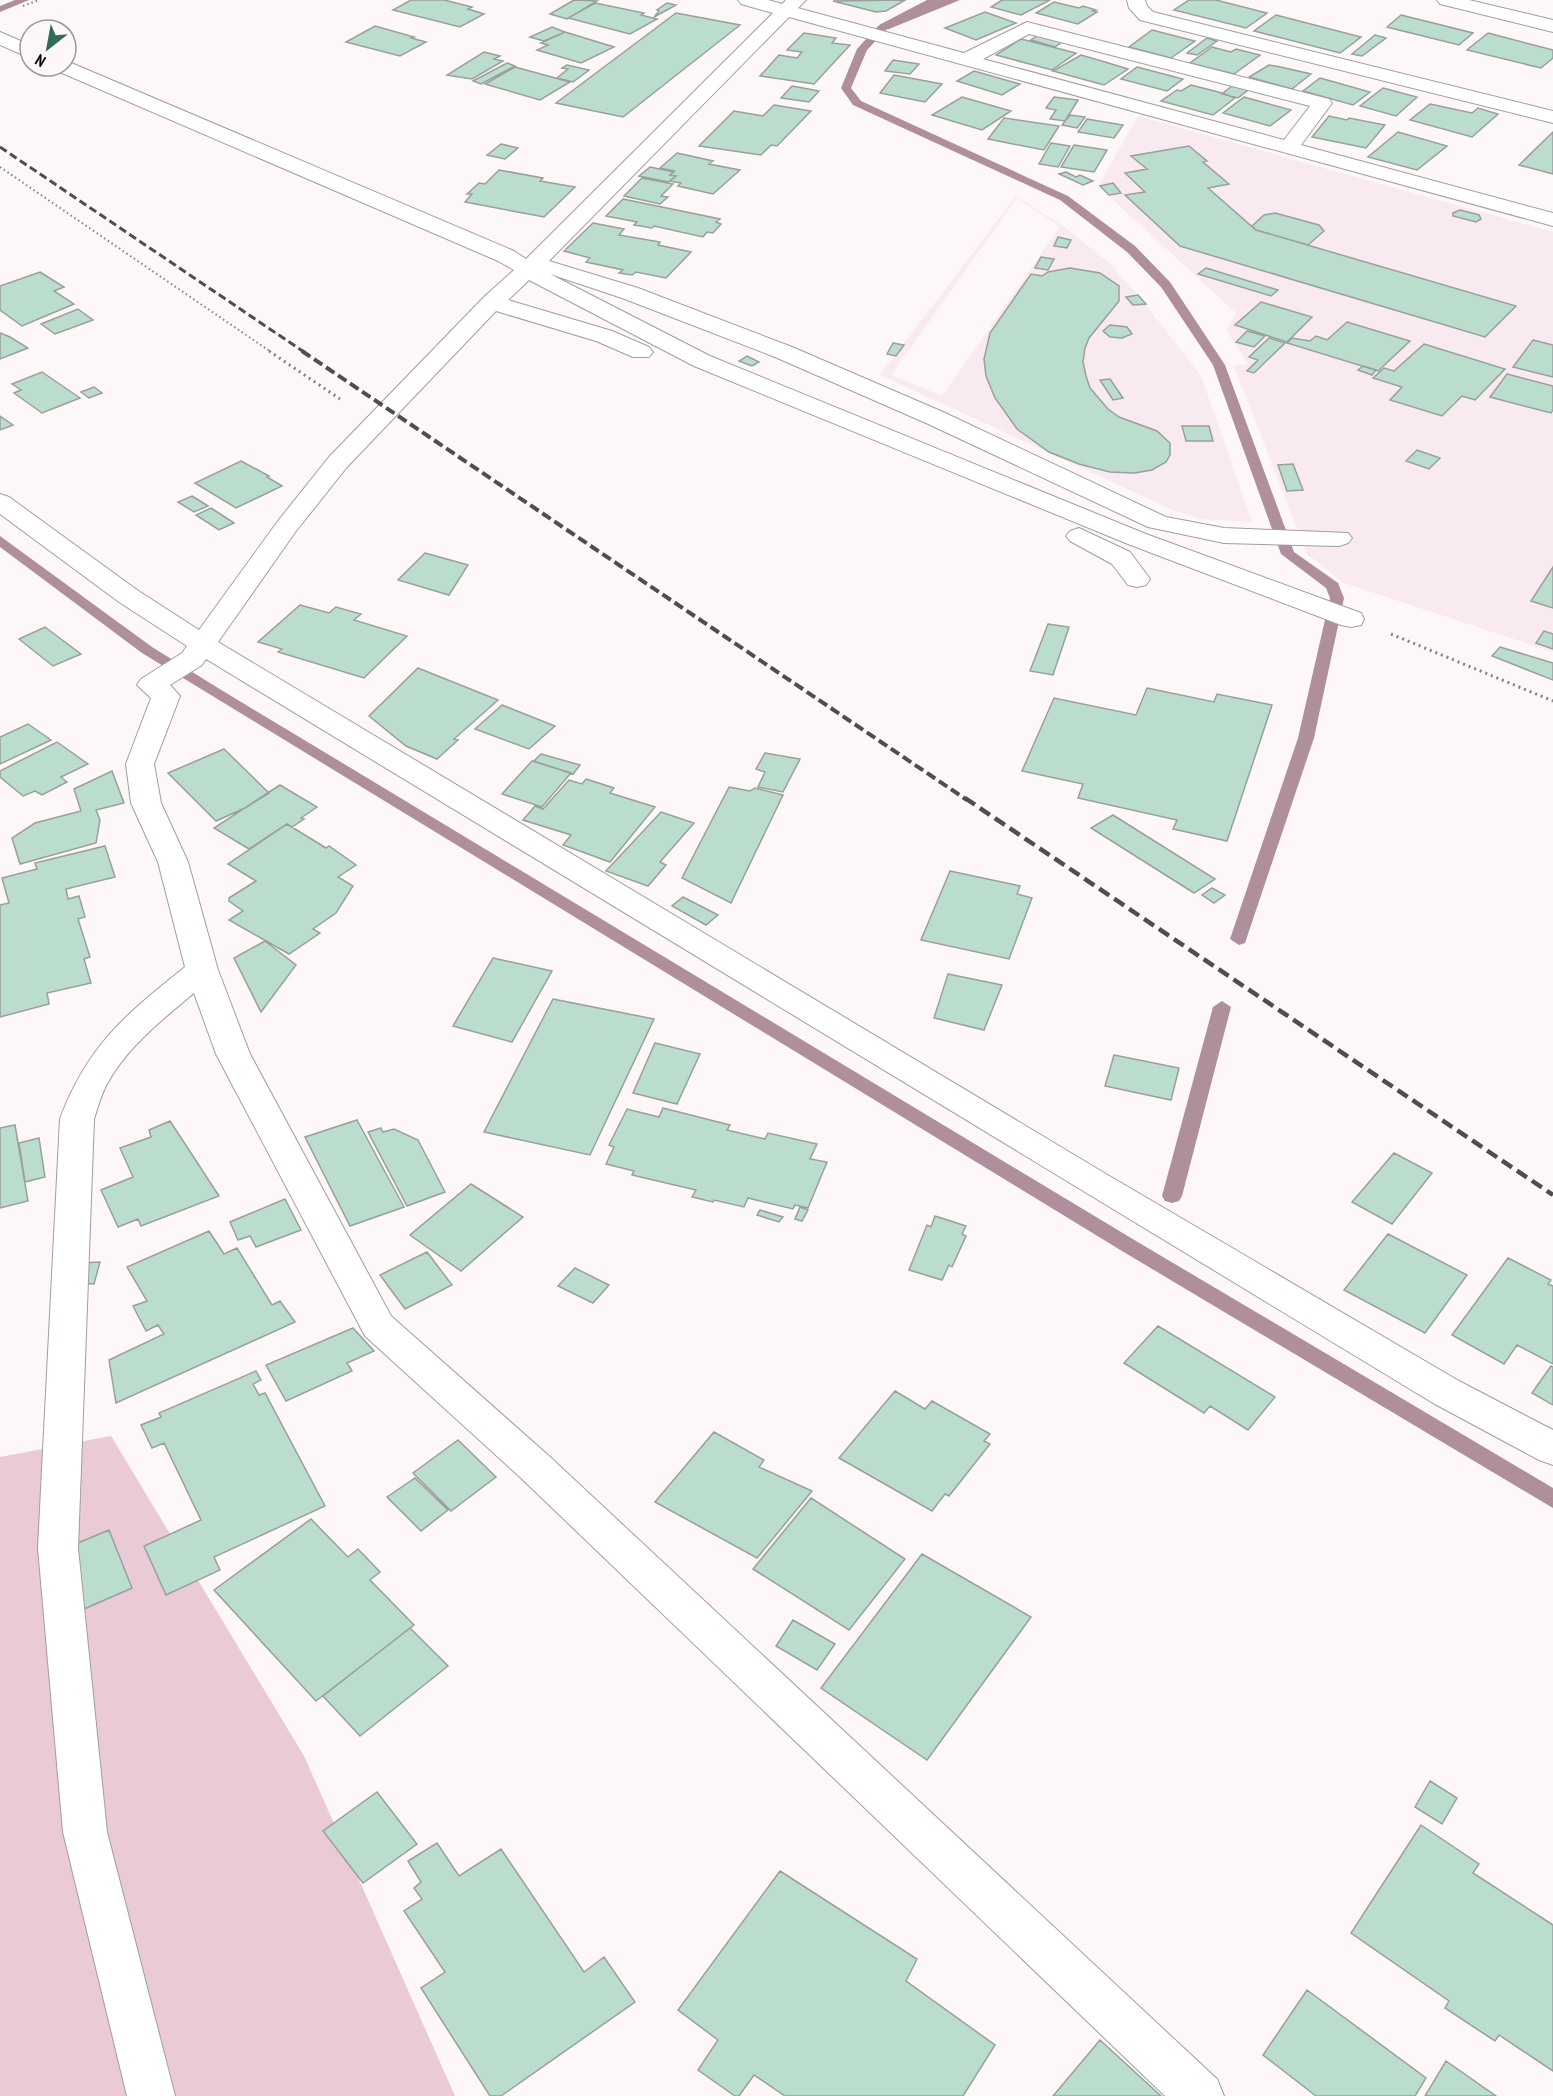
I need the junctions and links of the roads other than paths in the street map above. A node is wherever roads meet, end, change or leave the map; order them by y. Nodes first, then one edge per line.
1 (747, 0) edge
2 (1136, 0) edge
3 (1446, 0) edge
4 (791, 5) edge
5 (1553, 26) edge
6 (0, 38) edge
7 (18, 46) edge
8 (968, 59) junction
9 (78, 73) edge
10 (1553, 117) edge
11 (1289, 147) junction
12 (1553, 220) edge
13 (532, 265) junction
14 (492, 302) junction
15 (0, 502) edge
16 (1339, 538) dead end
17 (1137, 579) dead end
18 (1351, 619) road end
19 (186, 660) junction
20 (202, 970) junction
21 (1553, 1449) edge
22 (151, 2096) edge
23 (1200, 2096) edge

1 - 4 street
2 - 10 street
3 - 5 street
4 - 8 street
4 - 13 street
6 - 7 street
8 - 11 street
8 - 11 street
9 - 13 street
11 - 12 street
13 - 14 street
13 - 16 street
13 - 18 street
14 - 17 street
14 - 19 street
15 - 19 street
19 - 20 street
19 - 21 street
20 - 22 street
20 - 23 street

